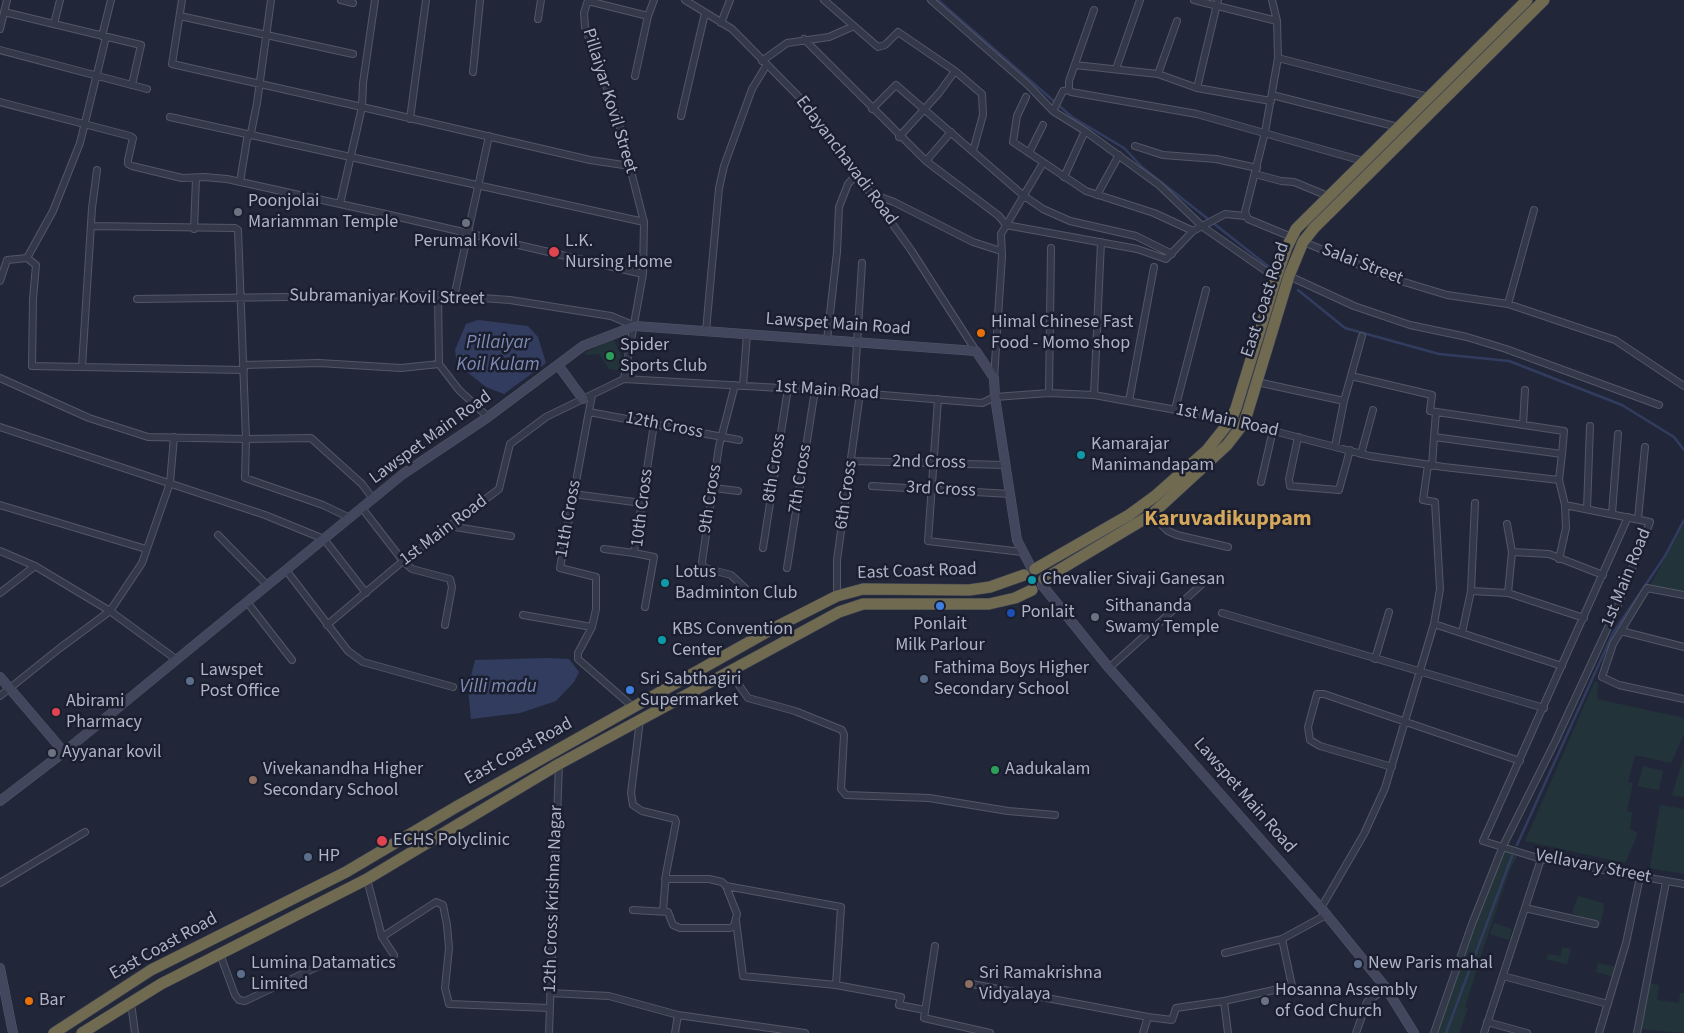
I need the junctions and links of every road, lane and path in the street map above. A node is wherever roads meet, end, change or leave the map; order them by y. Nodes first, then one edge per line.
1 (7, 0) edge
2 (60, 0) edge
3 (111, 0) edge
4 (182, 0) edge
5 (271, 0) edge
6 (341, 0) edge
7 (375, 0) edge
8 (426, 0) edge
9 (480, 0) edge
10 (541, 0) edge
11 (588, 0) edge
12 (654, 0) edge
13 (685, 0) edge
14 (730, 0) edge
15 (824, 0) edge
16 (932, 0) edge
17 (1140, 0) edge
18 (1194, 0) edge
19 (1218, 0) edge
20 (1272, 0) edge
21 (1527, 0) edge
22 (1544, 0) edge
23 (353, 3) dead end
24 (1218, 8) junction
25 (1094, 10) dead end
26 (4, 12) junction
27 (705, 13) junction
28 (180, 16) junction
29 (648, 16) junction
30 (538, 18) dead end
31 (1177, 20) dead end
32 (1277, 21) junction
33 (721, 23) junction
34 (54, 24) junction
35 (854, 26) junction
36 (0, 29) edge
37 (268, 35) junction
38 (104, 36) junction
39 (804, 39) junction
40 (0, 50) edge
41 (353, 54) dead end
42 (1278, 58) junction
43 (764, 63) junction
44 (1075, 64) junction
45 (1116, 69) junction
46 (955, 71) junction
47 (474, 72) dead end
48 (1158, 74) junction
49 (97, 76) junction
50 (635, 76) dead end
51 (260, 84) junction
52 (132, 85) junction
53 (1197, 88) junction
54 (147, 89) dead end
55 (1069, 90) junction
56 (1026, 97) dead end
57 (1429, 97) junction
58 (1271, 98) junction
59 (0, 102) edge
60 (362, 107) junction
61 (924, 108) junction
62 (872, 109) junction
63 (1053, 111) junction
64 (681, 116) dead end
65 (170, 117) dead end
66 (410, 119) junction
67 (85, 124) junction
68 (1043, 125) dead end
69 (1398, 127) junction
70 (1086, 131) junction
71 (951, 132) junction
72 (1265, 132) junction
73 (251, 133) junction
74 (489, 136) junction
75 (899, 136) junction
76 (1135, 146) dead end
77 (973, 151) junction
78 (1029, 153) junction
79 (351, 156) junction
80 (1119, 156) junction
81 (926, 161) junction
82 (1364, 162) junction
83 (1043, 163) junction
84 (630, 166) junction
85 (97, 170) dead end
86 (1256, 171) junction
87 (858, 173) junction
88 (1064, 177) junction
89 (196, 178) junction
90 (240, 182) junction
91 (478, 185) junction
92 (872, 194) junction
93 (1097, 195) junction
94 (1024, 196) junction
95 (1328, 196) junction
96 (340, 204) junction
97 (1534, 210) dead end
98 (1245, 216) junction
99 (644, 222) junction
100 (1006, 225) junction
101 (1206, 225) junction
102 (92, 226) junction
103 (194, 229) junction
104 (1193, 232) junction
105 (468, 234) junction
106 (1291, 237) junction
107 (1101, 242) junction
108 (1303, 242) junction
109 (1051, 248) dead end
110 (1001, 251) junction
111 (1172, 254) junction
112 (27, 258) junction
113 (862, 263) dead end
114 (1154, 267) dead end
115 (643, 274) junction
116 (1289, 276) junction
117 (1276, 278) junction
118 (0, 281) edge
119 (1206, 290) dead end
120 (438, 296) junction
121 (454, 296) junction
122 (240, 298) junction
123 (137, 299) dead end
124 (1508, 304) junction
125 (635, 326) junction
126 (706, 331) junction
127 (747, 334) junction
128 (1362, 336) dead end
129 (827, 340) junction
130 (858, 342) junction
131 (976, 351) junction
132 (439, 364) junction
133 (558, 365) junction
134 (82, 367) junction
135 (244, 368) junction
136 (1351, 376) junction
137 (0, 378) edge
138 (994, 378) junction
139 (624, 379) junction
140 (1257, 382) junction
141 (735, 385) junction
142 (1684, 385) edge
143 (743, 386) junction
144 (788, 388) junction
145 (815, 390) junction
146 (1525, 390) dead end
147 (857, 393) junction
148 (1049, 393) junction
149 (592, 395) junction
150 (1094, 395) junction
151 (995, 397) junction
152 (583, 399) junction
153 (938, 399) junction
154 (1129, 401) junction
155 (1344, 401) junction
156 (1658, 405) dead end
157 (1175, 409) junction
158 (1373, 410) dead end
159 (589, 412) junction
160 (1436, 412) junction
161 (488, 417) junction
162 (1231, 420) junction
163 (1244, 423) junction
164 (654, 424) junction
165 (1523, 425) junction
166 (1590, 426) dead end
167 (0, 427) edge
168 (1273, 430) junction
169 (1618, 434) dead end
170 (174, 437) junction
171 (721, 437) junction
172 (1298, 437) junction
173 (1434, 437) junction
174 (246, 439) junction
175 (739, 440) dead end
176 (1335, 446) junction
177 (1645, 447) dead end
178 (1350, 450) junction
179 (1361, 454) junction
180 (1562, 454) junction
181 (852, 461) junction
182 (932, 463) junction
183 (1005, 465) junction
184 (1430, 465) junction
185 (1559, 480) junction
186 (1261, 482) dead end
187 (170, 483) junction
188 (872, 486) dead end
189 (714, 488) junction
190 (931, 489) junction
191 (738, 491) dead end
192 (573, 494) junction
193 (1010, 494) junction
194 (373, 499) junction
195 (642, 503) junction
196 (1475, 503) dead end
197 (0, 505) edge
198 (1565, 505) junction
199 (362, 508) junction
200 (1587, 509) junction
201 (1612, 514) junction
202 (1151, 515) junction
203 (1628, 517) junction
204 (350, 518) junction
205 (1638, 519) junction
206 (1507, 524) dead end
207 (449, 526) junction
208 (218, 535) dead end
209 (511, 536) dead end
210 (324, 539) junction
211 (1228, 547) dead end
212 (763, 548) dead end
213 (146, 549) junction
214 (604, 549) dead end
215 (0, 551) edge
216 (1022, 552) junction
217 (1512, 552) junction
218 (634, 553) junction
219 (1559, 559) junction
220 (403, 561) junction
221 (35, 566) junction
222 (787, 568) dead end
223 (286, 570) junction
224 (1030, 571) junction
225 (1604, 575) junction
226 (267, 585) junction
227 (1039, 585) junction
228 (1200, 585) dead end
229 (745, 588) dead end
230 (1471, 591) junction
231 (0, 593) edge
232 (366, 593) junction
233 (1508, 593) junction
234 (1684, 595) edge
235 (837, 596) junction
236 (247, 602) junction
237 (646, 608) dead end
238 (110, 611) junction
239 (1389, 612) dead end
240 (1222, 613) dead end
241 (523, 615) dead end
242 (1584, 618) junction
243 (1434, 624) junction
244 (327, 625) junction
245 (444, 625) dead end
246 (592, 627) junction
247 (1622, 631) junction
248 (1462, 633) junction
249 (1684, 647) edge
250 (1375, 659) junction
251 (177, 660) junction
252 (292, 660) dead end
253 (1562, 666) junction
254 (1109, 668) junction
255 (729, 672) junction
256 (1420, 672) junction
257 (0, 677) edge
258 (453, 687) dead end
259 (10, 689) junction
260 (0, 696) edge
261 (1684, 699) edge
262 (633, 707) junction
263 (1544, 708) junction
264 (640, 720) junction
265 (1405, 721) junction
266 (64, 752) junction
267 (1520, 761) junction
268 (559, 764) junction
269 (1392, 767) junction
270 (0, 801) edge
271 (1055, 815) dead end
272 (85, 832) dead end
273 (1503, 846) junction
274 (1541, 859) junction
275 (1640, 877) junction
276 (665, 878) junction
277 (367, 879) junction
278 (1666, 882) junction
279 (0, 883) edge
280 (1684, 884) edge
281 (726, 886) junction
282 (1526, 908) junction
283 (633, 910) dead end
284 (662, 911) junction
285 (1324, 912) junction
286 (736, 921) junction
287 (1594, 924) dead end
288 (382, 937) junction
289 (1282, 939) junction
290 (935, 946) dead end
291 (1226, 953) dead end
292 (220, 954) junction
293 (394, 955) dead end
294 (318, 966) dead end
295 (0, 968) edge
296 (1503, 976) junction
297 (972, 984) dead end
298 (836, 985) junction
299 (1386, 988) junction
300 (550, 993) junction
301 (1224, 1001) junction
302 (129, 1003) junction
303 (1608, 1004) junction
304 (550, 1008) junction
305 (925, 1010) junction
306 (678, 1015) junction
307 (1148, 1016) junction
308 (1488, 1022) junction
309 (1513, 1031) edge
310 (13, 1033) edge
311 (54, 1033) edge
312 (82, 1033) edge
313 (135, 1033) edge
314 (549, 1033) edge
315 (675, 1033) edge
316 (805, 1033) edge
317 (990, 1033) edge
318 (1142, 1033) edge
319 (1228, 1033) edge
320 (1356, 1033) edge
321 (1414, 1033) edge
322 (1434, 1033) edge
323 (1484, 1033) edge
324 (1527, 1033) edge
325 (1599, 1033) edge
326 (1637, 1033) edge

1 - 26 street
2 - 34 street
3 - 38 street
4 - 28 street
5 - 37 street
6 - 23 street
7 - 60 street
8 - 66 street
9 - 47 street
10 - 30 street
11 - 29 street
11 - 84 street, Pillaiyar Kovil Street
12 - 29 street
13 - 27 street, Edayanchavadi Road
14 - 33 street
15 - 35 street
16 - 63 street
17 - 45 street
18 - 24 street
19 - 24 street
20 - 32 street
21 - 57 highway, East Coast Road
22 - 108 highway, East Coast Road
24 - 32 street
24 - 53 street
25 - 44 street
26 - 34 street
26 - 36 street
27 - 33 street, Edayanchavadi Road
27 - 64 street
28 - 37 street
28 - 51 street
29 - 50 street
31 - 48 street
32 - 42 street
33 - 43 street, Edayanchavadi Road
34 - 38 street
35 - 39 street
35 - 46 street
37 - 41 street
37 - 51 street
38 - 49 street
38 - 52 street
39 - 43 street
39 - 62 street
40 - 49 street
42 - 57 street
42 - 58 street
43 - 87 street, Edayanchavadi Road
43 - 126 street
44 - 45 street
44 - 55 street
45 - 48 street
46 - 61 street
46 - 77 street
48 - 53 street
49 - 52 street
49 - 67 street
51 - 60 street
51 - 73 street
52 - 54 street
53 - 58 street
55 - 63 street
55 - 72 street
56 - 78 street
57 - 69 highway, East Coast Road
58 - 69 street
58 - 72 street
59 - 67 street
60 - 66 street
60 - 79 street
61 - 62 street
61 - 71 street
61 - 75 street
62 - 75 street
63 - 70 street
65 - 73 street
66 - 74 street
67 - 89 street
67 - 112 street
68 - 78 street
69 - 82 highway, East Coast Road
70 - 80 street
70 - 88 street
71 - 77 street
71 - 81 street
72 - 82 street
72 - 86 street
73 - 79 street
73 - 90 street
74 - 84 street
74 - 91 street
75 - 81 street
76 - 86 street
77 - 94 street
78 - 83 street
79 - 91 street
79 - 96 street
80 - 93 street
80 - 101 street
81 - 100 street
82 - 95 highway, East Coast Road
83 - 88 street
83 - 94 street
84 - 99 street, Pillaiyar Kovil Street
85 - 102 street
86 - 95 street
86 - 98 street
87 - 92 street, Edayanchavadi Road
87 - 129 street
88 - 93 street
89 - 90 street
89 - 103 street
90 - 96 street
91 - 99 street
91 - 105 street
92 - 110 street
92 - 131 street, Edayanchavadi Road
93 - 104 street
94 - 100 street
94 - 111 street
95 - 106 highway, East Coast Road
96 - 105 street
97 - 124 street
98 - 101 street
98 - 106 street, Salai Street
99 - 115 street, Pillaiyar Kovil Street
100 - 107 street
100 - 110 street
101 - 104 street
101 - 117 street
102 - 103 street
102 - 134 street
103 - 122 street
104 - 111 street
105 - 115 street
105 - 121 street
106 - 108 street, Salai Street
106 - 117 highway, East Coast Road
107 - 111 street
107 - 150 street
108 - 116 highway, East Coast Road
108 - 124 street, Salai Street
109 - 148 street
110 - 138 street
112 - 118 street
112 - 134 street
113 - 130 street, 6th Cross
114 - 154 street
115 - 125 street, Pillaiyar Kovil Street
116 - 140 highway, East Coast Road
116 - 156 street
117 - 162 highway, East Coast Road
119 - 157 street
120 - 121 street, Subramaniyar Kovil Street
120 - 122 street, Subramaniyar Kovil Street
120 - 132 street
121 - 125 street, Subramaniyar Kovil Street
122 - 123 street, Subramaniyar Kovil Street
122 - 135 street
124 - 142 street, Salai Street
125 - 126 street, Lawspet Main Road
125 - 133 street, Lawspet Main Road
125 - 139 street, Pillaiyar Kovil Street
126 - 127 street, Lawspet Main Road
127 - 129 street, Lawspet Main Road
127 - 143 street
128 - 136 street
129 - 130 street, Lawspet Main Road
130 - 131 street, Lawspet Main Road
130 - 147 street, 6th Cross
131 - 138 street
132 - 135 street
132 - 161 street
133 - 152 street
133 - 161 street, Lawspet Main Road
134 - 135 street
135 - 174 street
136 - 155 street
136 - 160 street
137 - 170 street
138 - 151 street
139 - 141 street, 1st Main Road
139 - 149 street, 1st Main Road
140 - 155 street
140 - 163 highway, East Coast Road
141 - 143 street, 1st Main Road
141 - 171 street, 9th Cross
143 - 144 street, 1st Main Road
144 - 145 street, 1st Main Road
144 - 212 street, 8th Cross
145 - 147 street, 1st Main Road
145 - 222 street, 7th Cross
146 - 165 street
147 - 153 street, 1st Main Road
147 - 181 street, 6th Cross
148 - 150 street, 1st Main Road
148 - 151 street, 1st Main Road
149 - 152 street, 1st Main Road
149 - 159 street, 11th Cross
150 - 154 street, 1st Main Road
151 - 153 street, 1st Main Road
151 - 183 street
152 - 207 street, 1st Main Road
153 - 182 street
154 - 157 street, 1st Main Road
155 - 176 street
157 - 162 street, 1st Main Road
158 - 179 street
159 - 164 street, 12th Cross
159 - 192 street, 11th Cross
160 - 165 street
160 - 173 street
161 - 194 street, Lawspet Main Road
162 - 163 street, 1st Main Road
162 - 224 highway, East Coast Road
163 - 168 street, 1st Main Road
163 - 202 highway, East Coast Road
164 - 171 street, 12th Cross
164 - 195 street, 10th Cross
165 - 180 street
166 - 200 street
167 - 187 street
168 - 172 street, 1st Main Road
168 - 186 street
169 - 201 street
170 - 174 street
170 - 187 street
171 - 175 street, 12th Cross
171 - 189 street, 9th Cross
172 - 176 street, 1st Main Road
172 - 178 street
173 - 180 street
173 - 184 street
174 - 194 street
174 - 204 street
176 - 178 street, 1st Main Road
177 - 205 street
178 - 179 street, 1st Main Road
179 - 184 street, 1st Main Road
180 - 185 street
181 - 182 street, 2nd Cross
181 - 235 street, 6th Cross
182 - 183 street, 2nd Cross
182 - 190 street
183 - 193 street
184 - 185 street, 1st Main Road
184 - 243 street
185 - 198 street
187 - 210 street
187 - 213 street
188 - 190 street, 3rd Cross
189 - 191 street
189 - 229 street, 9th Cross
190 - 193 street, 3rd Cross
190 - 216 street
192 - 195 street
192 - 246 street, 11th Cross
193 - 216 street
194 - 199 street, Lawspet Main Road
195 - 218 street, 10th Cross
196 - 230 street
197 - 213 street
198 - 200 street, 1st Main Road
198 - 219 street
199 - 204 street, Lawspet Main Road
199 - 220 street
200 - 201 street, 1st Main Road
201 - 203 street, 1st Main Road
202 - 211 street
202 - 227 highway, East Coast Road
203 - 205 street, 1st Main Road
203 - 225 street
204 - 210 street, Lawspet Main Road
205 - 273 street, 1st Main Road
206 - 217 street
207 - 209 street
207 - 220 street, 1st Main Road
208 - 226 street
210 - 223 street, Lawspet Main Road
210 - 232 street
213 - 238 street
214 - 218 street
215 - 221 street
216 - 224 street
217 - 219 street
217 - 233 street
218 - 237 street, 10th Cross
219 - 225 street
220 - 232 street, 1st Main Road
220 - 245 street
221 - 231 street
221 - 238 street
223 - 226 street, Lawspet Main Road
223 - 244 street
224 - 227 highway
224 - 227 highway
224 - 235 highway, East Coast Road
225 - 242 street
226 - 236 street, Lawspet Main Road
227 - 254 street, Lawspet Main Road
227 - 255 highway, East Coast Road
228 - 254 street
230 - 233 street
230 - 248 street
232 - 244 street, 1st Main Road
233 - 242 street
234 - 247 street
235 - 262 highway, East Coast Road
236 - 251 street, Lawspet Main Road
236 - 252 street
238 - 251 street
238 - 259 street
239 - 250 street
240 - 250 street
241 - 246 street
242 - 253 street
243 - 248 street
243 - 256 street
244 - 258 street
246 - 262 street, 11th Cross
247 - 249 street
247 - 261 street
248 - 253 street
250 - 256 street
251 - 266 street, Lawspet Main Road
253 - 263 street
254 - 285 street, Lawspet Main Road
255 - 264 highway, East Coast Road
255 - 271 street
256 - 263 street
256 - 265 street
257 - 259 street
259 - 260 street
259 - 266 street
262 - 311 highway, East Coast Road
263 - 267 street
264 - 268 highway, East Coast Road
264 - 276 street
265 - 267 street
265 - 269 street
265 - 269 street
266 - 270 street, Lawspet Main Road
267 - 273 street, Vellavary Street
268 - 277 highway, East Coast Road
268 - 300 street, 12th Cross Krishna Nagar
269 - 285 street
272 - 279 street
273 - 274 street, Vellavary Street
273 - 322 street, 1st Main Road
274 - 275 street, Vellavary Street
274 - 282 street
275 - 278 street, Vellavary Street
275 - 303 street
276 - 281 street
276 - 284 street
277 - 288 street
277 - 292 highway, East Coast Road
278 - 280 street, Vellavary Street
278 - 326 street
281 - 286 street
281 - 298 street
282 - 287 street
282 - 296 street
283 - 284 street
284 - 286 street
285 - 289 street
285 - 299 street, Lawspet Main Road
286 - 298 street
288 - 293 street
288 - 304 street
289 - 291 street
289 - 301 street
290 - 305 street
292 - 294 street
292 - 302 highway, East Coast Road
295 - 310 street
296 - 303 street
296 - 308 street
297 - 307 street
298 - 305 street
299 - 320 street
299 - 321 street, Lawspet Main Road
300 - 304 street, 12th Cross Krishna Nagar
300 - 306 street
301 - 307 street
301 - 319 street
302 - 312 highway, East Coast Road
302 - 313 street
303 - 325 street
304 - 314 street, 12th Cross Krishna Nagar
305 - 317 street
306 - 315 street
306 - 316 street
307 - 318 street
308 - 309 street
308 - 323 street
309 - 324 street

